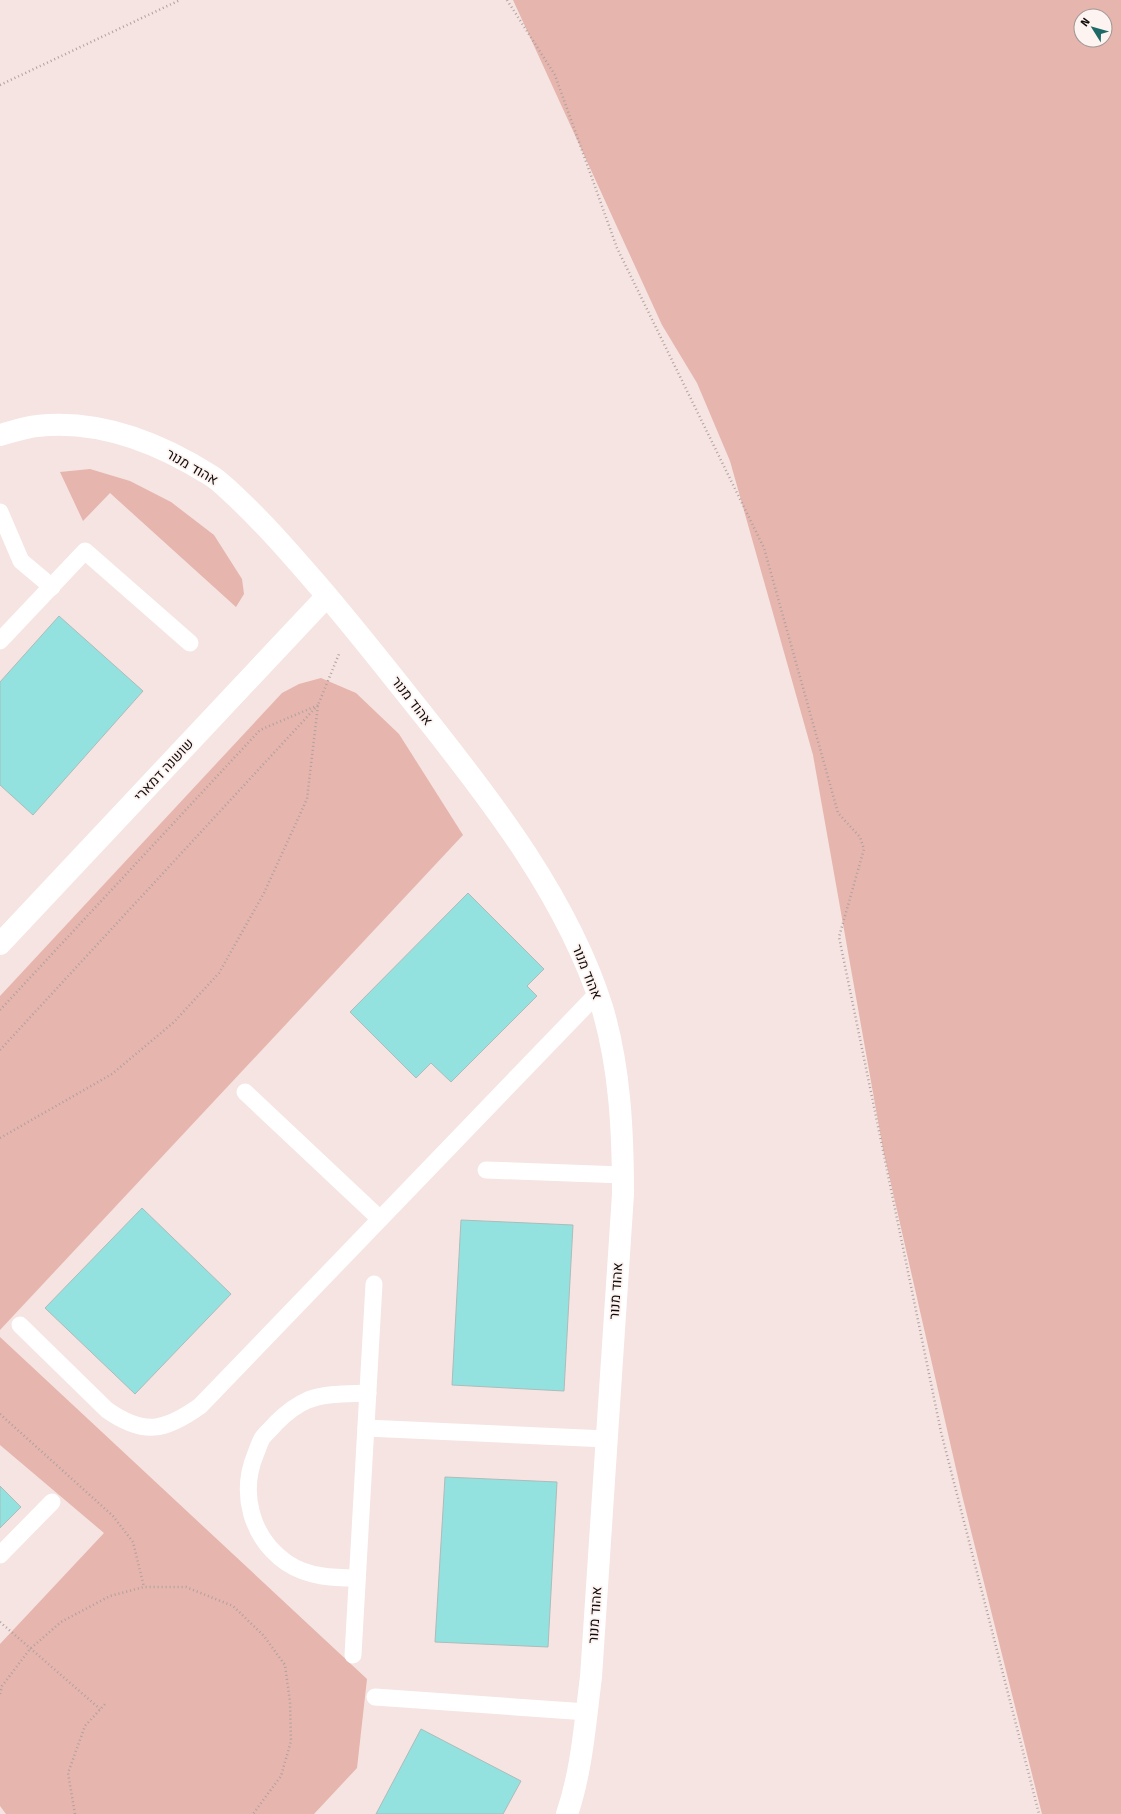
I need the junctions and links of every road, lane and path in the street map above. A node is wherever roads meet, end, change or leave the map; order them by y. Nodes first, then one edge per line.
1 (180, 0) edge
2 (507, 0) edge
3 (0, 85) edge
4 (0, 435) edge
5 (0, 512) edge
6 (52, 587) junction
7 (327, 596) junction
8 (350, 624) junction
9 (0, 641) edge
10 (190, 643) dead end
11 (318, 705) junction
12 (0, 944) edge
13 (597, 994) junction
14 (0, 1010) edge
15 (0, 1050) edge
16 (245, 1092) dead end
17 (0, 1138) edge
18 (486, 1170) dead end
19 (623, 1175) junction
20 (380, 1219) junction
21 (374, 1284) dead end
22 (20, 1325) dead end
23 (368, 1393) junction
24 (0, 1414) edge
25 (366, 1428) junction
26 (606, 1439) junction
27 (52, 1502) dead end
28 (0, 1555) edge
29 (357, 1578) junction
30 (144, 1587) junction
31 (0, 1622) edge
32 (30, 1649) junction
33 (353, 1655) dead end
34 (0, 1694) edge
35 (375, 1697) dead end
36 (106, 1703) dead end
37 (100, 1709) junction
38 (586, 1712) junction
39 (75, 1814) edge
40 (253, 1814) edge
41 (567, 1814) edge
42 (1039, 1814) edge

1 - 3 path
2 - 42 path
4 - 7 street, אהוד מנור
5 - 6 lane
6 - 9 lane
6 - 10 lane
7 - 8 street, אהוד מנור
7 - 12 street, שושנה דמארי
8 - 11 path
8 - 13 street, אהוד מנור
11 - 14 path
11 - 15 path
11 - 17 path
13 - 19 street, אהוד מנור
13 - 20 lane
16 - 20 lane
18 - 19 lane
19 - 26 street, אהוד מנור
20 - 22 lane
21 - 23 lane
23 - 25 lane
23 - 29 lane
24 - 30 path
25 - 26 lane
25 - 29 lane
26 - 38 street, אהוד מנור
27 - 28 lane
29 - 33 lane
30 - 32 path
30 - 40 path
31 - 32 path
32 - 34 path
32 - 37 path
35 - 38 lane
36 - 37 path
37 - 39 path
38 - 41 street, אהוד מנור

